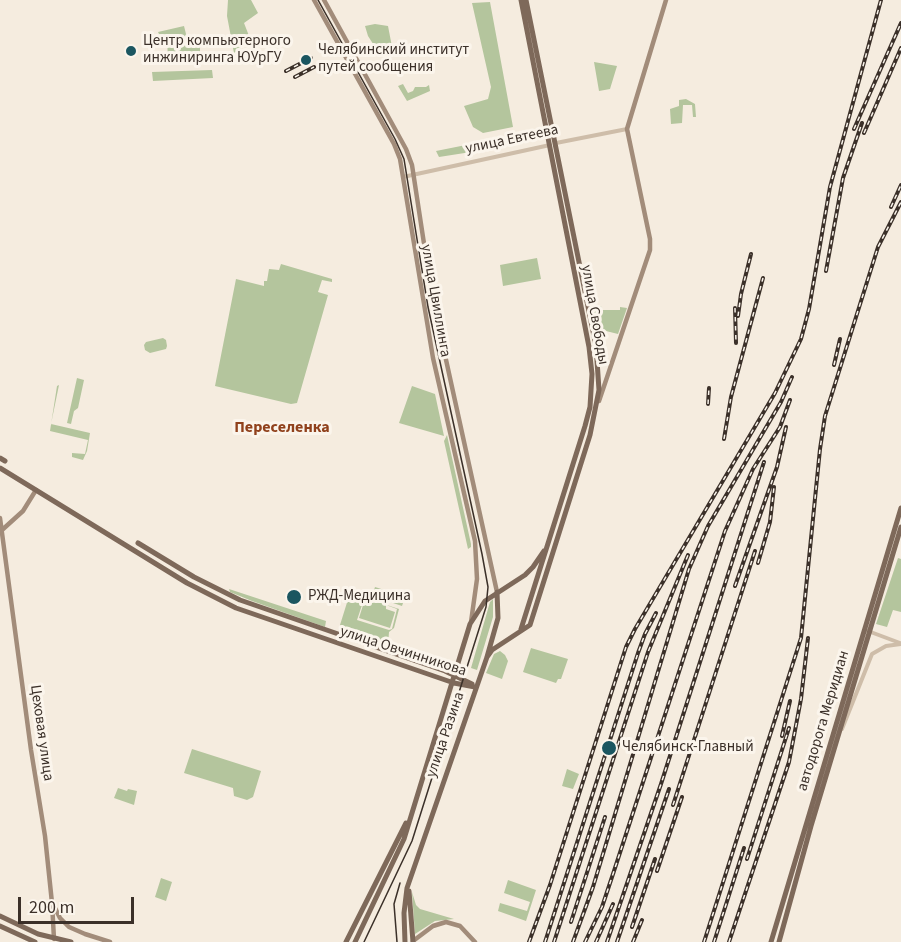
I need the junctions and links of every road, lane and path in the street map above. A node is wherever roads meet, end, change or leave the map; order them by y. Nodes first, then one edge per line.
1 (314, 0) edge
2 (324, 0) edge
3 (521, 0) edge
4 (526, 0) edge
5 (666, 0) edge
6 (627, 129) junction
7 (553, 144) junction
8 (414, 174) junction
9 (403, 177) junction
10 (612, 361) junction
11 (599, 365) junction
12 (453, 389) junction
13 (441, 391) junction
14 (596, 412) junction
15 (0, 468) edge
16 (36, 490) junction
17 (901, 508) edge
18 (0, 518) edge
19 (901, 527) edge
20 (2, 530) junction
21 (138, 543) dead end
22 (549, 543) junction
23 (497, 592) junction
24 (470, 624) junction
25 (521, 629) junction
26 (867, 631) junction
27 (901, 643) edge
28 (487, 657) junction
29 (456, 675) junction
30 (454, 683) junction
31 (476, 687) junction
32 (840, 732) junction
33 (412, 810) junction
34 (409, 884) junction
35 (52, 903) junction
36 (0, 916) edge
37 (0, 926) edge
38 (54, 940) edge
39 (36, 942) edge
40 (71, 942) edge
41 (110, 942) edge
42 (346, 942) edge
43 (355, 942) edge
44 (405, 942) edge
45 (413, 942) edge
46 (475, 942) edge
47 (770, 942) edge
48 (780, 942) edge

1 - 9 main road, улица Цвиллинга
2 - 8 main road, улица Цвиллинга
3 - 7 main road, улица Свободы
4 - 7 main road, улица Свободы
5 - 6 main road
6 - 7 street, улица Евтеева
6 - 10 main road
7 - 8 street, улица Евтеева
7 - 11 main road, улица Свободы
7 - 22 main road, улица Свободы
8 - 9 street, улица Евтеева
8 - 12 main road, улица Цвиллинга
9 - 13 main road, улица Цвиллинга
10 - 11 main road
10 - 14 main road
11 - 14 main road, улица Свободы
12 - 13 main road
12 - 23 main road, улица Цвиллинга
13 - 24 main road, улица Цвиллинга
14 - 25 main road, улица Свободы
15 - 16 main road, улица Овчинникова
16 - 20 main road
16 - 30 main road, улица Овчинникова
17 - 26 main road, автодорога Меридиан
18 - 20 main road, Цеховая улица
19 - 26 main road, автодорога Меридиан
20 - 35 main road, Цеховая улица
21 - 29 main road, улица Овчинникова
22 - 23 main road
22 - 25 main road, улица Свободы
23 - 24 main road
23 - 28 main road, улица Разина
24 - 29 main road, улица Разина
25 - 28 main road
26 - 27 street
26 - 32 main road, автодорога Меридиан
26 - 47 main road, автодорога Меридиан
27 - 32 street
28 - 31 main road, улица Разина
29 - 30 main road, улица Разина
29 - 31 main road, улица Овчинникова
30 - 31 main road, улица Овчинникова
30 - 33 main road, улица Разина
31 - 34 main road, улица Разина
32 - 48 main road, автодорога Меридиан
33 - 42 main road
33 - 43 main road, улица Разина
34 - 44 main road
34 - 45 main road
35 - 38 main road, Цеховая улица
35 - 41 main road
36 - 38 main road
37 - 39 main road
38 - 40 main road
45 - 46 main road

